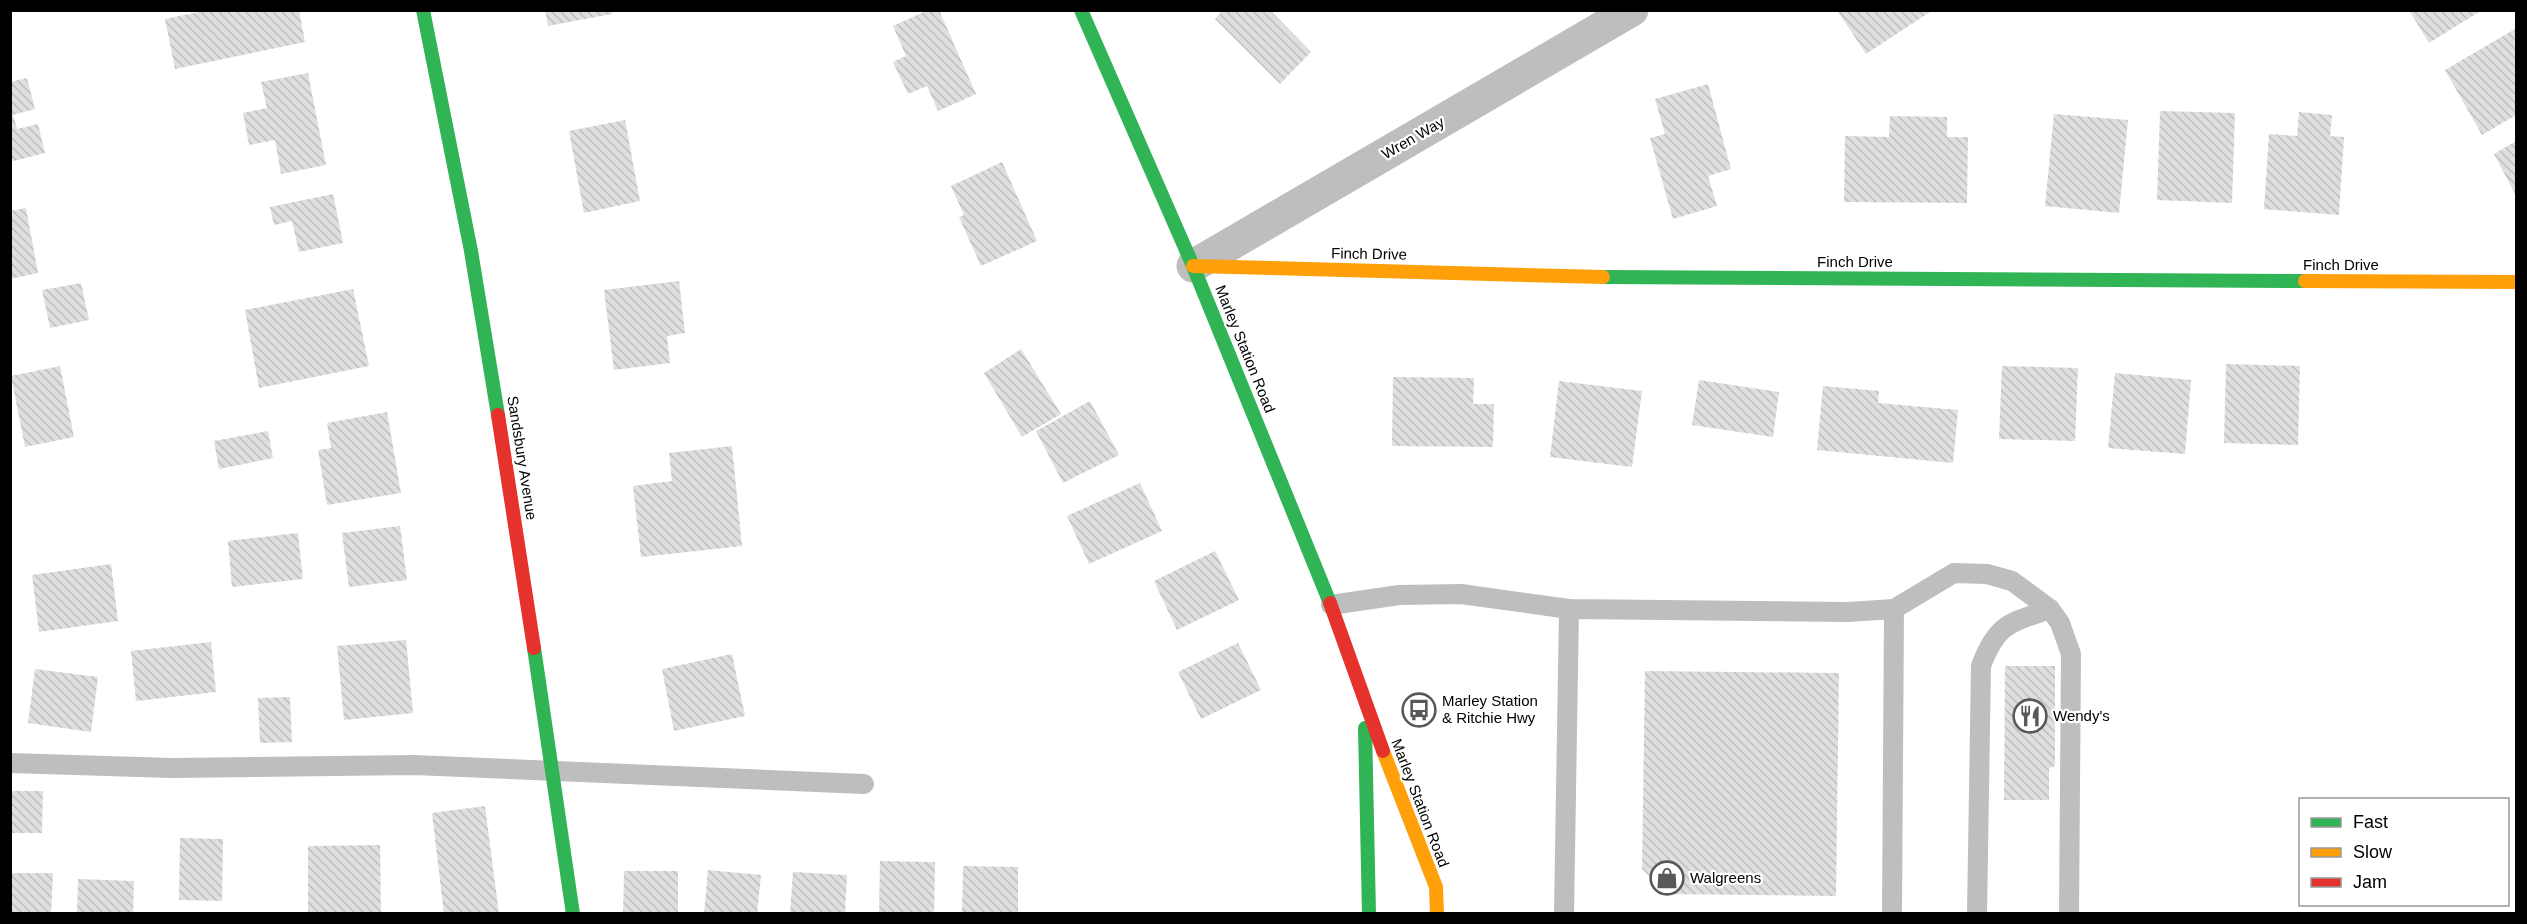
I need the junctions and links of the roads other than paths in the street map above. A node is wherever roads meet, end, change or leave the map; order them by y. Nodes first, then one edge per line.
1 (423, 10) edge
2 (1081, 10) edge
3 (1632, 10) edge
4 (1193, 266) junction
5 (2517, 282) edge
6 (1331, 605) junction
7 (1569, 609) junction
8 (1893, 609) junction
9 (2050, 609) junction
10 (1365, 705) junction
11 (10, 763) edge
12 (552, 771) junction
13 (864, 784) dead end
14 (573, 914) edge
15 (1369, 914) edge
16 (1437, 914) edge
17 (1564, 914) edge
18 (1892, 914) edge
19 (1977, 914) edge
20 (2069, 914) edge

1 - 12 street, Sandsbury Avenue
2 - 4 street, Marley Station Road
3 - 4 street, Wren Way
4 - 5 street, Finch Drive
4 - 6 street, Marley Station Road
6 - 7 lane
6 - 10 street, Marley Station Road
7 - 8 lane
7 - 17 lane
8 - 9 lane
8 - 18 lane
9 - 19 lane
9 - 20 lane
10 - 15 street, Marley Station Road
10 - 16 street, Marley Station Road
11 - 12 lane
12 - 13 lane
12 - 14 street, Sandsbury Avenue

